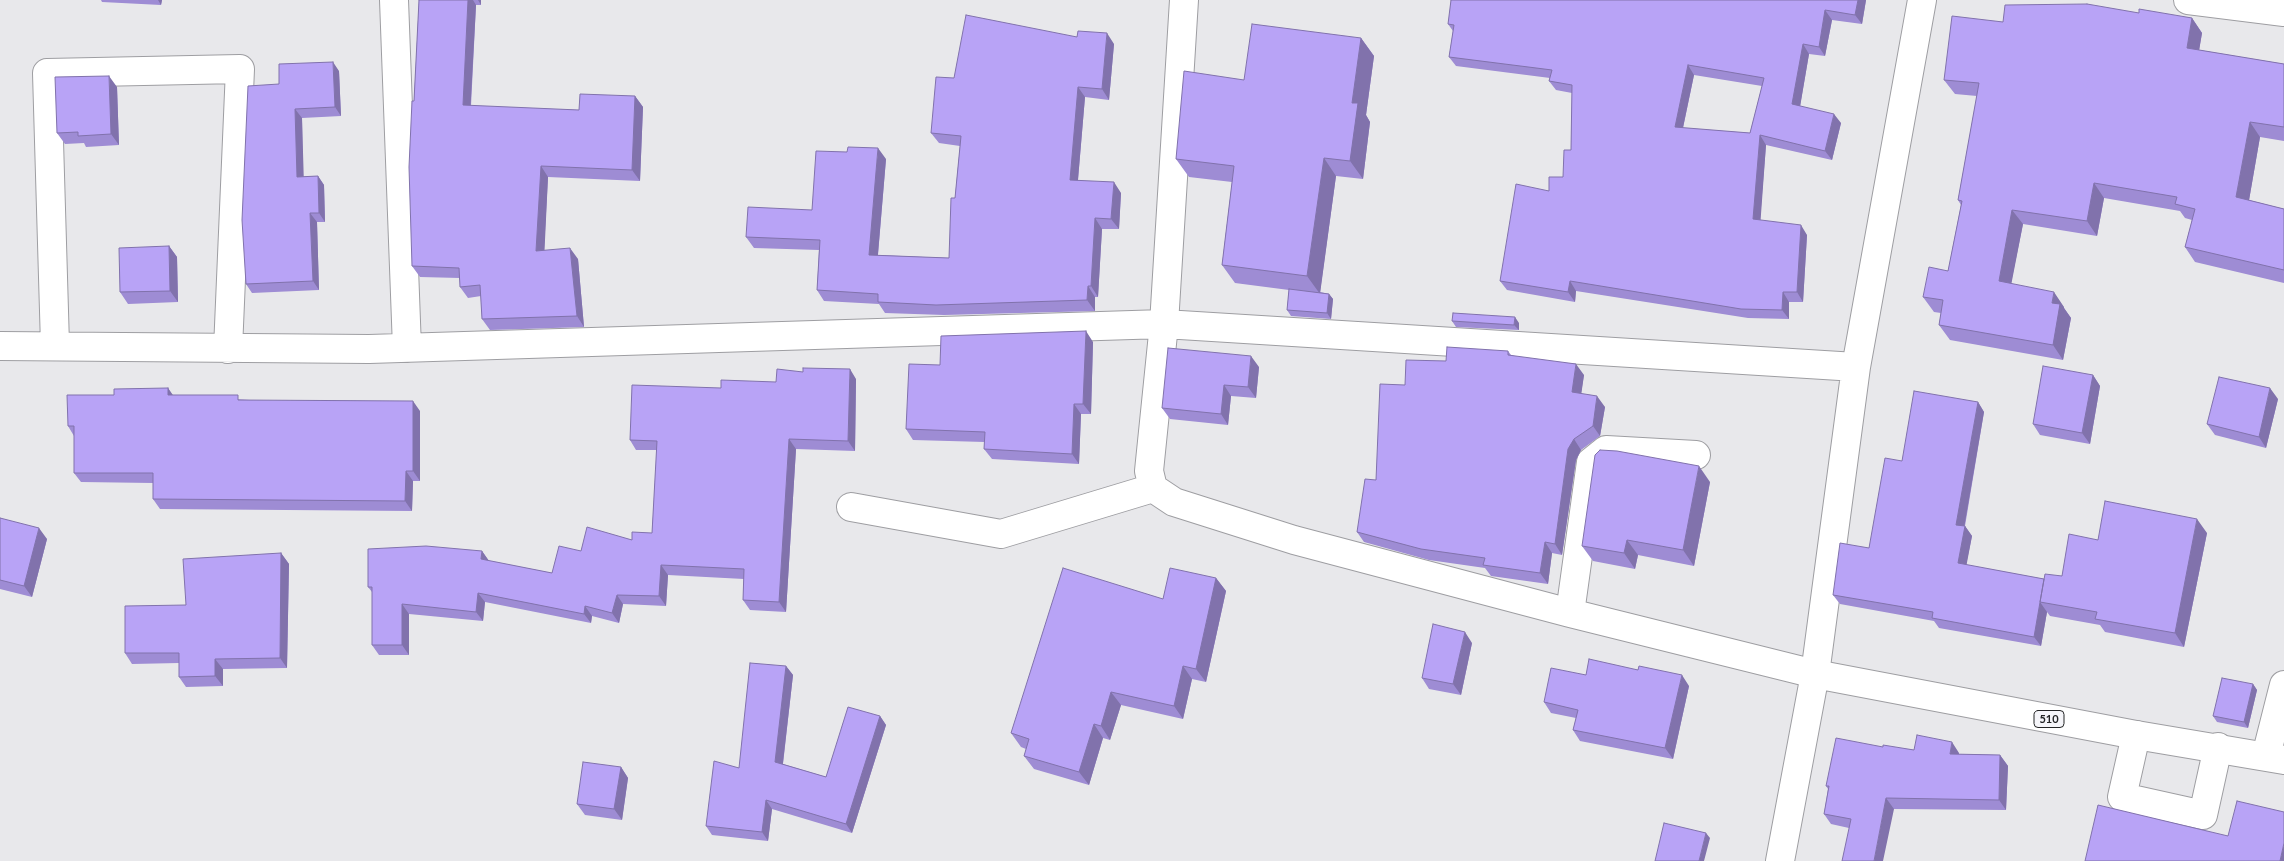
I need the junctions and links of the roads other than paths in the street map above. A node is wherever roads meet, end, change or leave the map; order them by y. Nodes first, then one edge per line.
1 (394, 0) edge
2 (1184, 0) edge
3 (1922, 0) edge
4 (2188, 0) edge
5 (2284, 12) edge
6 (1164, 324) junction
7 (55, 345) junction
8 (0, 346) edge
9 (407, 348) junction
10 (228, 349) junction
11 (1856, 366) junction
12 (1696, 455) dead end
13 (1153, 488) junction
14 (852, 508) dead end
15 (1570, 613) junction
16 (1815, 674) junction
17 (2284, 685) edge
18 (2136, 735) junction
19 (2218, 748) junction
20 (2275, 758) edge
21 (1780, 861) edge

1 - 9 street
2 - 6 street
3 - 11 street
4 - 5 street
6 - 9 street
6 - 11 street
6 - 13 street
7 - 8 street
7 - 10 street
7 - 10 street
9 - 10 street
11 - 16 street
12 - 15 street
13 - 14 street
13 - 15 street
15 - 16 street
16 - 18 street, 510
16 - 21 street
17 - 20 street
18 - 19 street, 510
18 - 19 street
19 - 20 street, 510

